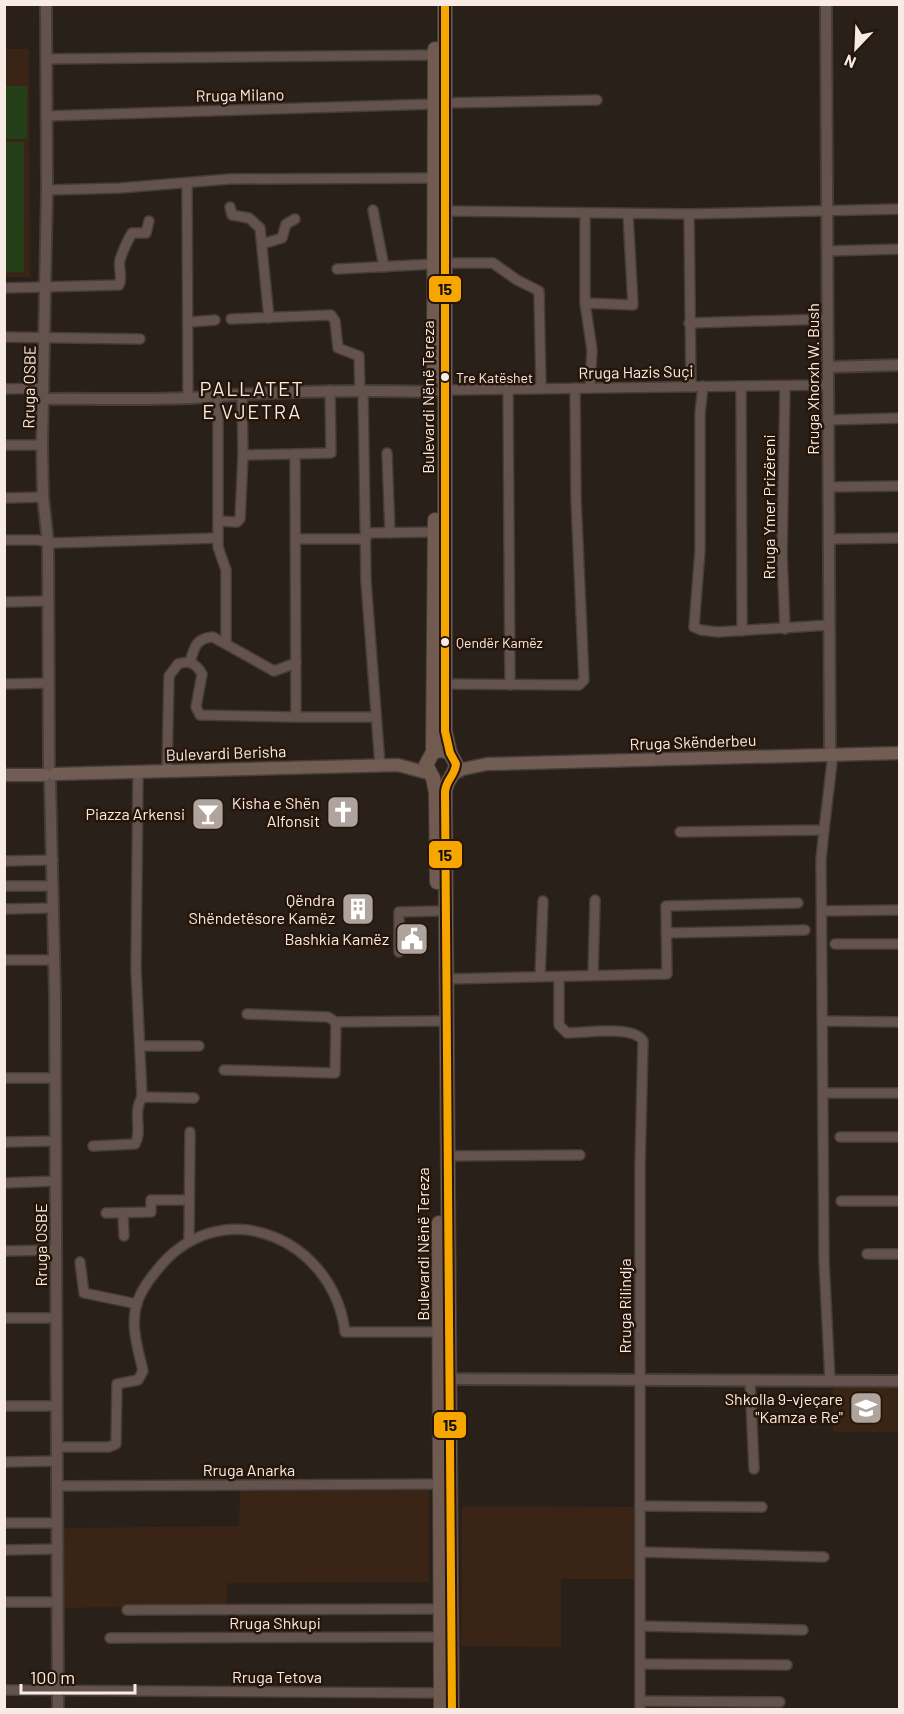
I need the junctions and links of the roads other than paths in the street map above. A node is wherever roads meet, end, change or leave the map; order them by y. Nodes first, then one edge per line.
1 (46, 4) edge
2 (435, 4) edge
3 (445, 4) edge
4 (826, 4) edge
5 (435, 55) junction
6 (46, 60) junction
7 (597, 100) dead end
8 (440, 104) junction
9 (46, 116) junction
10 (435, 178) junction
11 (187, 183) junction
12 (47, 190) junction
13 (230, 207) dead end
14 (900, 209) edge
15 (373, 210) dead end
16 (444, 211) junction
17 (828, 211) junction
18 (585, 214) junction
19 (628, 214) junction
20 (689, 214) junction
21 (296, 219) dead end
22 (149, 221) dead end
23 (262, 244) junction
24 (900, 249) edge
25 (828, 250) junction
26 (440, 263) junction
27 (384, 267) junction
28 (337, 269) dead end
29 (4, 288) edge
30 (46, 288) junction
31 (585, 303) junction
32 (269, 318) junction
33 (231, 319) dead end
34 (215, 320) dead end
35 (828, 320) junction
36 (190, 322) junction
37 (689, 323) junction
38 (4, 337) edge
39 (45, 338) junction
40 (140, 339) dead end
41 (900, 365) edge
42 (828, 367) junction
43 (828, 384) junction
44 (703, 386) junction
45 (741, 386) junction
46 (785, 386) junction
47 (691, 387) junction
48 (575, 388) junction
49 (590, 388) junction
50 (4, 389) edge
51 (508, 389) junction
52 (541, 389) junction
53 (330, 390) junction
54 (362, 390) junction
55 (439, 391) junction
56 (242, 393) junction
57 (44, 394) junction
58 (218, 395) junction
59 (188, 397) junction
60 (900, 418) edge
61 (828, 420) junction
62 (4, 445) edge
63 (42, 445) junction
64 (387, 453) dead end
65 (295, 454) junction
66 (243, 455) junction
67 (900, 486) edge
68 (829, 487) junction
69 (43, 497) junction
70 (4, 498) edge
71 (219, 522) junction
72 (435, 532) junction
73 (390, 533) junction
74 (366, 536) junction
75 (218, 538) junction
76 (900, 538) edge
77 (296, 539) junction
78 (829, 539) junction
79 (4, 540) edge
80 (48, 542) junction
81 (46, 601) junction
82 (4, 602) edge
83 (830, 625) junction
84 (785, 629) junction
85 (742, 631) junction
86 (226, 643) junction
87 (186, 662) junction
88 (296, 663) junction
89 (48, 683) junction
90 (4, 684) edge
91 (445, 684) junction
92 (510, 685) junction
93 (296, 717) junction
94 (376, 717) junction
95 (900, 753) edge
96 (431, 754) junction
97 (452, 754) junction
98 (831, 754) junction
99 (487, 764) junction
100 (380, 765) junction
101 (398, 765) junction
102 (166, 771) junction
103 (138, 772) junction
104 (4, 775) edge
105 (49, 775) junction
106 (441, 776) junction
107 (824, 830) junction
108 (680, 832) dead end
109 (53, 860) junction
110 (4, 861) edge
111 (4, 886) edge
112 (53, 886) junction
113 (595, 900) dead end
114 (543, 901) dead end
115 (798, 903) dead end
116 (53, 908) junction
117 (4, 909) edge
118 (900, 910) edge
119 (437, 911) junction
120 (822, 911) junction
121 (805, 930) dead end
122 (666, 933) junction
123 (835, 944) dead end
124 (900, 944) edge
125 (399, 952) dead end
126 (4, 960) edge
127 (54, 960) junction
128 (593, 975) junction
129 (540, 976) junction
130 (560, 977) junction
131 (442, 979) junction
132 (247, 1014) dead end
133 (438, 1021) junction
134 (823, 1021) junction
135 (336, 1022) junction
136 (900, 1022) edge
137 (199, 1046) dead end
138 (140, 1047) junction
139 (224, 1070) dead end
140 (4, 1078) edge
141 (54, 1078) junction
142 (824, 1094) junction
143 (900, 1094) edge
144 (142, 1097) junction
145 (194, 1098) dead end
146 (190, 1132) dead end
147 (840, 1137) dead end
148 (900, 1137) edge
149 (4, 1142) edge
150 (55, 1142) junction
151 (93, 1146) dead end
152 (580, 1155) dead end
153 (448, 1156) junction
154 (56, 1181) junction
155 (4, 1183) edge
156 (189, 1200) junction
157 (841, 1201) dead end
158 (900, 1201) edge
159 (106, 1213) dead end
160 (123, 1213) junction
161 (124, 1236) dead end
162 (189, 1242) junction
163 (55, 1250) junction
164 (4, 1251) edge
165 (867, 1254) dead end
166 (900, 1254) edge
167 (80, 1262) dead end
168 (137, 1304) junction
169 (4, 1318) edge
170 (56, 1318) junction
171 (439, 1332) junction
172 (450, 1379) junction
173 (640, 1380) junction
174 (750, 1381) junction
175 (830, 1381) junction
176 (900, 1381) edge
177 (4, 1406) edge
178 (57, 1406) junction
179 (57, 1447) junction
180 (57, 1461) junction
181 (4, 1462) edge
182 (754, 1469) dead end
183 (440, 1484) junction
184 (57, 1486) junction
185 (640, 1506) junction
186 (762, 1507) dead end
187 (57, 1522) junction
188 (4, 1523) edge
189 (58, 1549) junction
190 (4, 1550) edge
191 (640, 1552) junction
192 (824, 1557) dead end
193 (4, 1602) edge
194 (58, 1602) junction
195 (441, 1609) junction
196 (127, 1610) dead end
197 (640, 1626) junction
198 (803, 1630) dead end
199 (441, 1637) junction
200 (110, 1638) dead end
201 (640, 1664) junction
202 (787, 1665) dead end
203 (4, 1690) edge
204 (57, 1692) junction
205 (441, 1693) junction
206 (780, 1702) dead end
207 (640, 1705) edge
208 (58, 1710) edge
209 (441, 1710) edge
210 (452, 1710) edge

1 - 6 street, Rruga OSBE
2 - 5 main road, Bulevardi Nënë Tereza
3 - 8 main road, Bulevardi Nënë Tereza
4 - 17 street, Rruga Xhorxh W. Bush
5 - 6 street
5 - 8 main road, Bulevardi Nënë Tereza
6 - 9 street, Rruga OSBE
7 - 8 street, Rruga Milano
8 - 9 street, Rruga Milano
8 - 10 main road, Bulevardi Nënë Tereza
8 - 16 main road, Bulevardi Nënë Tereza
9 - 12 street, Rruga OSBE
10 - 11 street
10 - 26 main road, Bulevardi Nënë Tereza
11 - 12 street
11 - 36 street
12 - 30 street, Rruga OSBE
13 - 23 street
14 - 17 street
15 - 27 street
16 - 18 street
16 - 26 main road, Bulevardi Nënë Tereza
17 - 20 street
17 - 25 street, Rruga Xhorxh W. Bush
18 - 19 street
18 - 31 street
19 - 20 street
19 - 31 street
20 - 37 street
21 - 23 street
22 - 30 street
23 - 32 street
24 - 25 street
25 - 35 street, Rruga Xhorxh W. Bush
26 - 27 street
26 - 52 street
26 - 55 main road, Bulevardi Nënë Tereza
27 - 28 street
29 - 30 street
30 - 39 street, Rruga OSBE
31 - 49 street
32 - 33 street
32 - 54 street
34 - 36 street
35 - 37 street
35 - 42 street, Rruga Xhorxh W. Bush
36 - 59 street
37 - 47 street
38 - 39 street
39 - 40 street
39 - 57 street, Rruga OSBE
41 - 42 street
42 - 43 street, Rruga Xhorxh W. Bush
43 - 46 street, Rruga Hazis Suçi
43 - 61 street, Rruga Xhorxh W. Bush
44 - 45 street, Rruga Hazis Suçi
44 - 47 street, Rruga Hazis Suçi
44 - 85 street
45 - 46 street, Rruga Hazis Suçi
45 - 85 street
46 - 84 street, Rruga Ymer Prizëreni
47 - 49 street, Rruga Hazis Suçi
48 - 49 street, Rruga Hazis Suçi
48 - 52 street, Rruga Hazis Suçi
48 - 92 street
50 - 57 street
51 - 52 street, Rruga Hazis Suçi
51 - 55 street, Rruga Hazis Suçi
51 - 92 street
53 - 54 street
53 - 56 street
53 - 65 street
54 - 55 street
54 - 74 street
55 - 72 main road, Bulevardi Nënë Tereza
55 - 91 main road, Bulevardi Nënë Tereza
56 - 58 street
56 - 66 street
57 - 59 street
57 - 63 street, Rruga OSBE
58 - 59 street
58 - 71 street
60 - 61 street
61 - 68 street, Rruga Xhorxh W. Bush
62 - 63 street
63 - 69 street, Rruga OSBE
64 - 73 street
65 - 66 street
65 - 77 street
66 - 71 street
67 - 68 street
68 - 78 street, Rruga Xhorxh W. Bush
69 - 70 street
69 - 80 street, Rruga OSBE
71 - 75 street
72 - 73 street
72 - 96 main road, Bulevardi Nënë Tereza
73 - 74 street
74 - 77 street
74 - 94 street
75 - 80 street
75 - 86 street
76 - 78 street
77 - 88 street
78 - 83 street, Rruga Xhorxh W. Bush
79 - 80 street
80 - 81 street, Rruga OSBE
81 - 82 street
81 - 89 street, Rruga OSBE
83 - 84 street
83 - 98 street, Rruga Xhorxh W. Bush
84 - 85 street
86 - 87 street
86 - 88 street
87 - 93 street
87 - 102 street
88 - 93 street
89 - 90 street
89 - 105 street, Rruga OSBE
91 - 92 street
91 - 97 main road, Bulevardi Nënë Tereza
93 - 94 street
94 - 100 street
95 - 98 main road, Rruga Skënderbeu
96 - 97 main road
96 - 101 main road, Bulevardi Berisha
96 - 106 main road, Bulevardi Nënë Tereza
97 - 99 main road, Rruga Skënderbeu
97 - 106 main road, Bulevardi Nënë Tereza
98 - 99 main road, Rruga Skënderbeu
98 - 107 street
99 - 106 main road, Rruga Skënderbeu
100 - 101 main road, Bulevardi Berisha
100 - 102 main road, Bulevardi Berisha
101 - 106 main road, Bulevardi Berisha
102 - 103 main road, Bulevardi Berisha
103 - 105 main road, Bulevardi Berisha
103 - 138 street
104 - 105 main road, Bulevardi Berisha
105 - 109 street, Rruga OSBE
106 - 119 main road, Bulevardi Nënë Tereza
106 - 131 main road, Bulevardi Nënë Tereza
107 - 108 street
107 - 120 street
109 - 110 street
109 - 112 street, Rruga OSBE
111 - 112 street
112 - 116 street, Rruga OSBE
113 - 128 street
114 - 129 street
115 - 122 street
116 - 117 street
116 - 127 street, Rruga OSBE
118 - 120 street
119 - 125 street
119 - 131 main road, Bulevardi Nënë Tereza
120 - 134 street
121 - 122 street
122 - 128 street
123 - 124 street
126 - 127 street
127 - 141 street, Rruga OSBE
128 - 130 street
129 - 130 street
129 - 131 street
130 - 173 street, Rruga Rilindja
131 - 133 main road, Bulevardi Nënë Tereza
131 - 153 main road, Bulevardi Nënë Tereza
132 - 135 street
133 - 135 street
133 - 171 main road, Bulevardi Nënë Tereza
134 - 136 street
134 - 142 street
135 - 139 street
137 - 138 street
138 - 144 street
140 - 141 street
141 - 150 street, Rruga OSBE
142 - 143 street
142 - 175 street
144 - 145 street
144 - 151 street
146 - 156 street
147 - 148 street
149 - 150 street
150 - 154 street, Rruga OSBE
152 - 153 street
153 - 172 main road, Bulevardi Nënë Tereza
154 - 155 street
154 - 163 street, Rruga OSBE
156 - 160 street
156 - 162 street
157 - 158 street
159 - 160 street
160 - 161 street
162 - 168 street
162 - 171 street
163 - 164 street
163 - 170 street, Rruga OSBE
165 - 166 street
167 - 168 street
168 - 179 street
169 - 170 street
170 - 178 street, Rruga OSBE
171 - 183 main road, Bulevardi Nënë Tereza
172 - 173 street
172 - 210 main road, Bulevardi Nënë Tereza
173 - 174 street
173 - 185 street, Rruga Rilindja
174 - 175 street
174 - 182 street
175 - 176 street
177 - 178 street
178 - 179 street, Rruga OSBE
179 - 180 street, Rruga OSBE
180 - 181 street
180 - 184 street, Rruga OSBE
183 - 184 street, Rruga Anarka
183 - 195 main road, Bulevardi Nënë Tereza
184 - 187 street, Rruga OSBE
185 - 186 street
185 - 191 street, Rruga Rilindja
187 - 188 street
187 - 189 street, Rruga OSBE
189 - 190 street
189 - 194 street, Rruga OSBE
191 - 192 street
191 - 197 street, Rruga Rilindja
193 - 194 street
194 - 204 street, Rruga OSBE
195 - 196 street
195 - 199 main road, Bulevardi Nënë Tereza
197 - 198 street
197 - 201 street, Rruga Rilindja
199 - 200 street, Rruga Shkupi
199 - 205 main road, Bulevardi Nënë Tereza
201 - 202 street
201 - 207 street, Rruga Rilindja
203 - 204 street, Rruga Tetova
204 - 205 street, Rruga Tetova
204 - 208 street, Rruga OSBE
205 - 209 main road, Bulevardi Nënë Tereza
206 - 207 street

